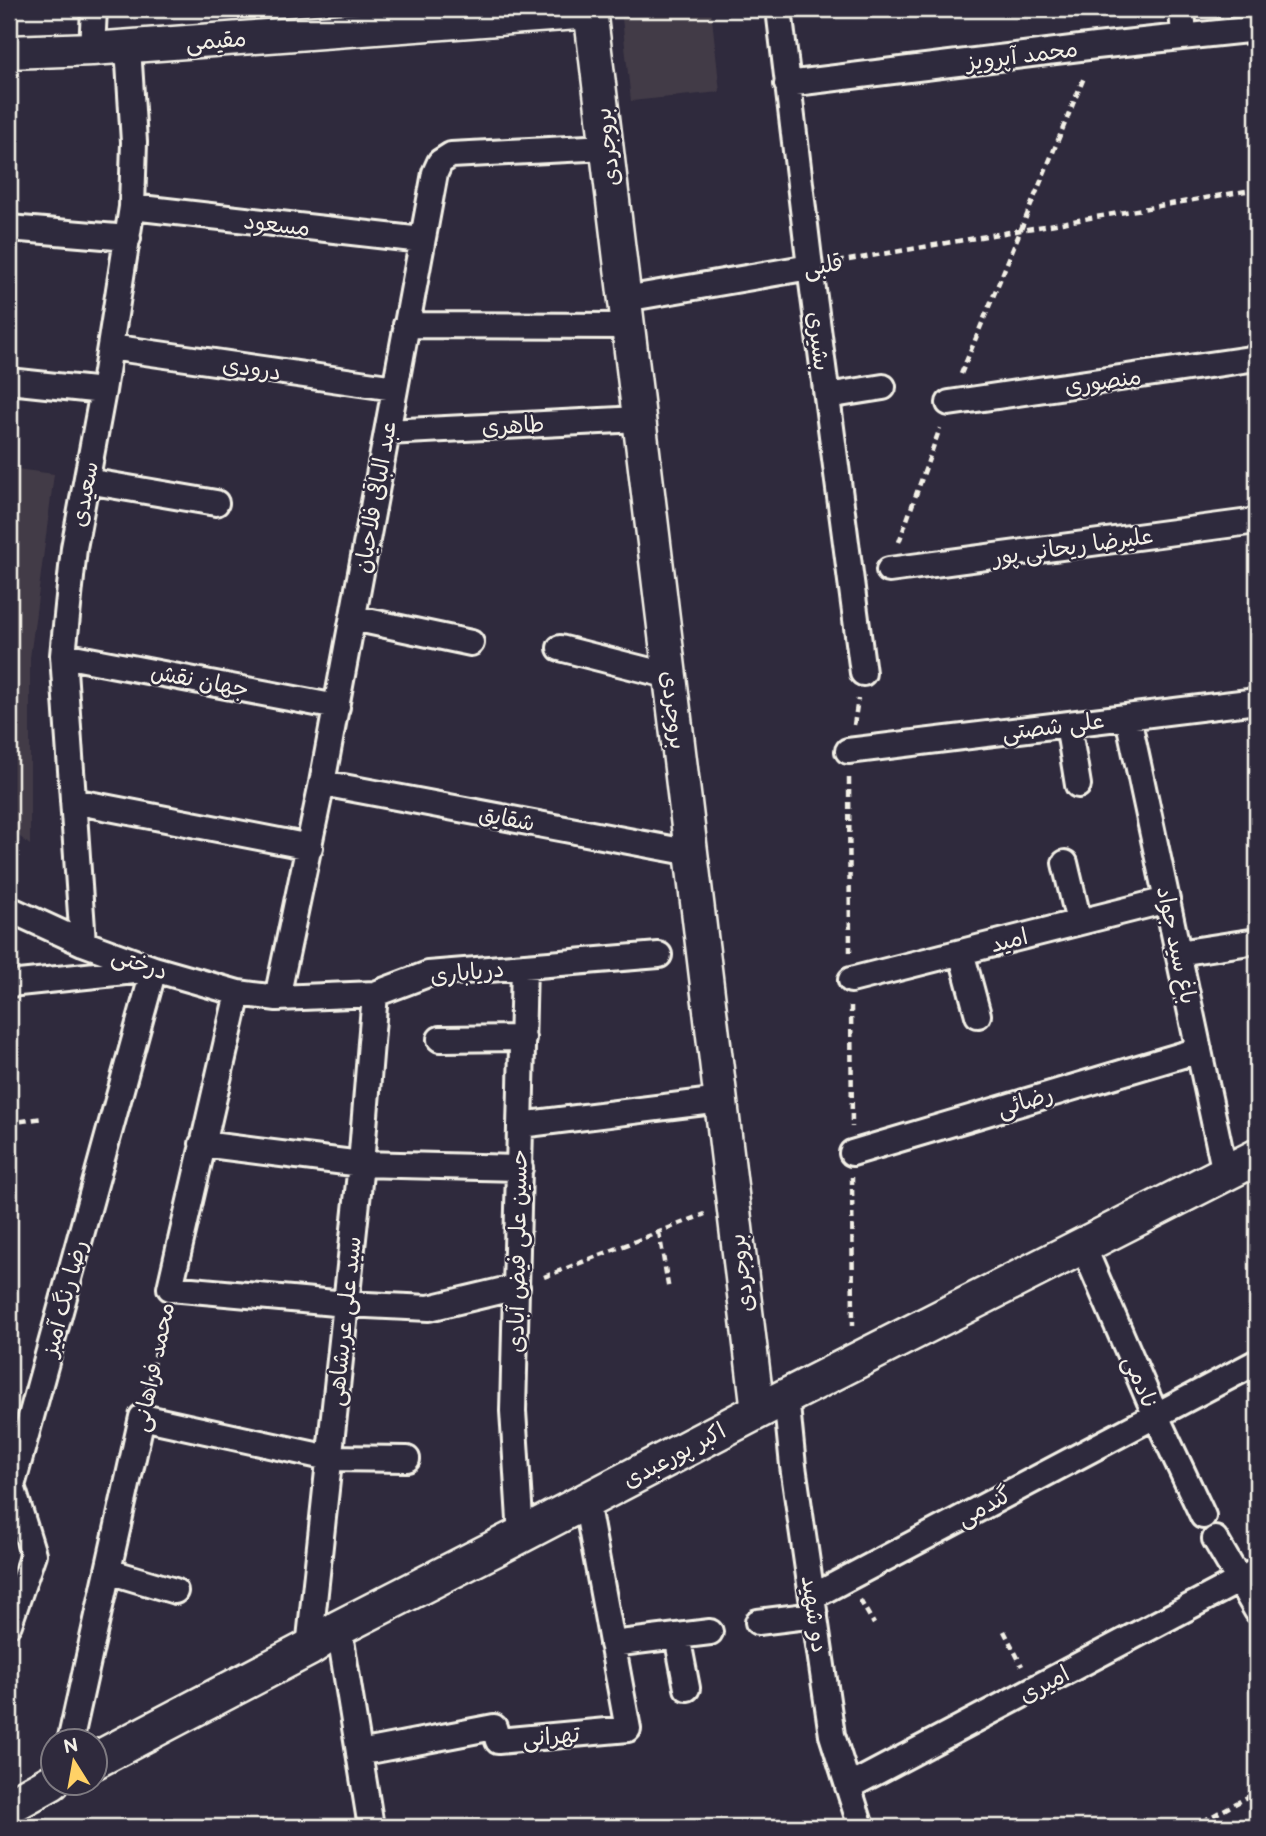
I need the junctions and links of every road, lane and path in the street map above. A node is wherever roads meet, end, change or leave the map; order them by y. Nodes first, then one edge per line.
1 (94, 9) edge
2 (779, 9) edge
3 (1182, 9) edge
4 (590, 10) edge
5 (1257, 29) edge
6 (1185, 36) junction
7 (1096, 46) junction
8 (128, 47) junction
9 (92, 50) junction
10 (9, 52) edge
11 (787, 84) junction
12 (607, 147) junction
13 (1257, 189) edge
14 (132, 207) junction
15 (9, 228) edge
16 (1020, 230) junction
17 (128, 238) junction
18 (422, 240) junction
19 (810, 267) junction
20 (626, 312) junction
21 (406, 325) junction
22 (110, 347) junction
23 (1257, 358) edge
24 (9, 381) edge
25 (883, 387) dead end
26 (395, 388) junction
27 (103, 391) junction
28 (827, 396) junction
29 (948, 403) junction
30 (639, 419) junction
31 (387, 432) junction
32 (88, 481) junction
33 (216, 503) dead end
34 (1257, 521) edge
35 (889, 570) joint
36 (353, 618) junction
37 (471, 643) dead end
38 (560, 649) dead end
39 (63, 655) junction
40 (863, 673) joint
41 (670, 676) junction
42 (1257, 701) edge
43 (337, 707) junction
44 (1128, 717) junction
45 (1069, 724) junction
46 (848, 751) junction
47 (322, 783) junction
48 (1078, 785) dead end
49 (73, 801) junction
50 (310, 847) junction
51 (692, 853) junction
52 (1065, 863) dead end
53 (1167, 900) junction
54 (9, 909) edge
55 (1079, 922) junction
56 (1257, 941) edge
57 (83, 943) junction
58 (961, 952) junction
59 (1178, 953) junction
60 (659, 955) dead end
61 (524, 966) junction
62 (154, 969) junction
63 (851, 980) junction
64 (9, 984) edge
65 (237, 993) junction
66 (376, 994) junction
67 (277, 998) junction
68 (978, 1015) dead end
69 (523, 1038) junction
70 (440, 1039) dead end
71 (1199, 1050) junction
72 (721, 1100) junction
73 (43, 1118) dead end
74 (9, 1123) edge
75 (520, 1125) junction
76 (202, 1144) junction
77 (852, 1153) junction
78 (1257, 1157) edge
79 (361, 1164) junction
80 (520, 1168) junction
81 (1225, 1174) junction
82 (733, 1203) junction
83 (659, 1232) junction
84 (1083, 1246) junction
85 (517, 1287) junction
86 (170, 1288) junction
87 (669, 1290) dead end
88 (346, 1304) junction
89 (853, 1362) junction
90 (1257, 1362) edge
91 (772, 1403) junction
92 (1156, 1416) junction
93 (142, 1417) junction
94 (329, 1458) junction
95 (407, 1459) dead end
96 (586, 1501) junction
97 (1203, 1516) dead end
98 (521, 1535) junction
99 (1215, 1539) dead end
100 (33, 1554) junction
101 (9, 1564) edge
102 (108, 1571) junction
103 (1248, 1576) edge
104 (175, 1591) dead end
105 (814, 1606) junction
106 (1257, 1611) edge
107 (758, 1622) dead end
108 (9, 1624) edge
109 (339, 1628) junction
110 (1004, 1631) dead end
111 (710, 1632) dead end
112 (677, 1636) junction
113 (612, 1644) junction
114 (309, 1648) junction
115 (687, 1688) dead end
116 (1034, 1689) junction
117 (73, 1728) edge
118 (108, 1753) edge
119 (359, 1753) junction
120 (849, 1787) junction
121 (38, 1790) edge
122 (1257, 1792) edge
123 (9, 1806) edge
124 (371, 1827) edge
125 (861, 1827) edge
126 (1192, 1827) edge

1 - 9 street
2 - 11 street, بشیری
3 - 6 street
4 - 8 street, مقیمی
4 - 12 street, بروجردی
5 - 6 street, محمد آپرویز
6 - 7 street, محمد آپرویز
7 - 11 street, محمد آپرویز
7 - 16 path
8 - 9 street, مقیمی
8 - 14 street, سعیدی
9 - 10 street, مقیمی
11 - 19 street, بشیری
12 - 18 street, عبد الباقی فلاحیان
12 - 20 street, بروجردی
13 - 16 path, قلبی
14 - 17 street, سعیدی
14 - 18 street, مسعود
15 - 17 street
16 - 19 path, قلبی
16 - 29 path
17 - 22 street, سعیدی
18 - 21 street, عبد الباقی فلاحیان
19 - 20 street, قلبی
19 - 28 street, بشیری
20 - 21 street, قلبی
20 - 30 street, بروجردی
21 - 26 street, عبد الباقی فلاحیان
22 - 26 street, درودی
22 - 27 street, سعیدی
23 - 29 street, منصوری
24 - 27 street
25 - 28 street
26 - 31 street, عبد الباقی فلاحیان
27 - 32 street, سعیدی
28 - 40 street, بشیری
29 - 35 path
30 - 31 street, طاهری
30 - 41 street, بروجردی
31 - 36 street, عبد الباقی فلاحیان
32 - 33 street
32 - 39 street, سعیدی
34 - 35 street, علیرضا ریحانی پور
36 - 37 street
36 - 43 street, عبد الباقی فلاحیان
38 - 41 street
39 - 43 street, جهان نقش
39 - 49 street, سعیدی
40 - 46 path
41 - 51 street, بروجردی
42 - 44 street, علی شصتی
43 - 47 street, عبد الباقی فلاحیان
44 - 45 street, علی شصتی
44 - 53 street, باغ سید جواد
45 - 46 street, علی شصتی
45 - 48 street
46 - 63 path
47 - 50 street, عبد الباقی فلاحیان
47 - 51 street, شقایق
49 - 50 street
49 - 57 street, سعیدی
50 - 67 street, عبد الباقی فلاحیان
51 - 72 street, بروجردی
52 - 55 street
53 - 55 street, امید
53 - 59 street, باغ سید جواد
54 - 57 street, درختی
55 - 58 street, امید
56 - 59 street
57 - 62 street, درختی
58 - 63 street, امید
58 - 68 street
59 - 71 street, باغ سید جواد
60 - 61 street, دریاباری
61 - 66 street, دریاباری
61 - 69 street, حسین علی فیض آبادی
62 - 64 street
62 - 65 street, درختی
62 - 100 street, رضا رنگ آمیز
63 - 77 path
65 - 67 street, درختی
65 - 76 street, محمد فراهانی
66 - 67 street, دریاباری
66 - 79 street, سید علی عربشاهی
69 - 70 street
69 - 75 street, حسین علی فیض آبادی
71 - 77 street, رضائی
71 - 81 street, باغ سید جواد
72 - 75 street
72 - 82 street, بروجردی
73 - 74 path
75 - 80 street, حسین علی فیض آبادی
76 - 79 street
76 - 86 street, محمد فراهانی
77 - 89 path
78 - 81 main road, اکبر پورعبدی
79 - 80 street
79 - 88 street, سید علی عربشاهی
80 - 85 street, حسین علی فیض آبادی
81 - 84 main road, اکبر پورعبدی
82 - 83 path
82 - 91 street, بروجردی
83 - 85 path
83 - 87 path
84 - 89 main road, اکبر پورعبدی
84 - 92 street, نادمی
85 - 88 street
85 - 98 street, حسین علی فیض آبادی
86 - 88 street
86 - 93 path, محمد فراهانی
88 - 94 street, سید علی عربشاهی
89 - 91 main road, اکبر پورعبدی
90 - 92 street, گندمی
91 - 96 main road, اکبر پورعبدی
91 - 105 street, دو شهید
92 - 97 street, نادمی
92 - 105 street, گندمی
93 - 94 street
93 - 102 street, محمد فراهانی
94 - 95 street
94 - 114 street, سید علی عربشاهی
96 - 98 main road, اکبر پورعبدی
96 - 113 street, تهرانی
98 - 109 main road, اکبر پورعبدی
99 - 103 street
100 - 101 street
100 - 108 street
102 - 104 street
102 - 117 street, محمد فراهانی
103 - 106 street
103 - 116 street, امیری
105 - 107 street
105 - 120 street, دو شهید
109 - 114 main road, اکبر پورعبدی
109 - 119 street
110 - 116 path
111 - 112 street
112 - 113 street
112 - 115 street
113 - 119 street, تهرانی
114 - 118 main road, اکبر پورعبدی
116 - 120 street, امیری
119 - 124 street
120 - 125 street, دو شهید
121 - 123 main road
122 - 126 path

